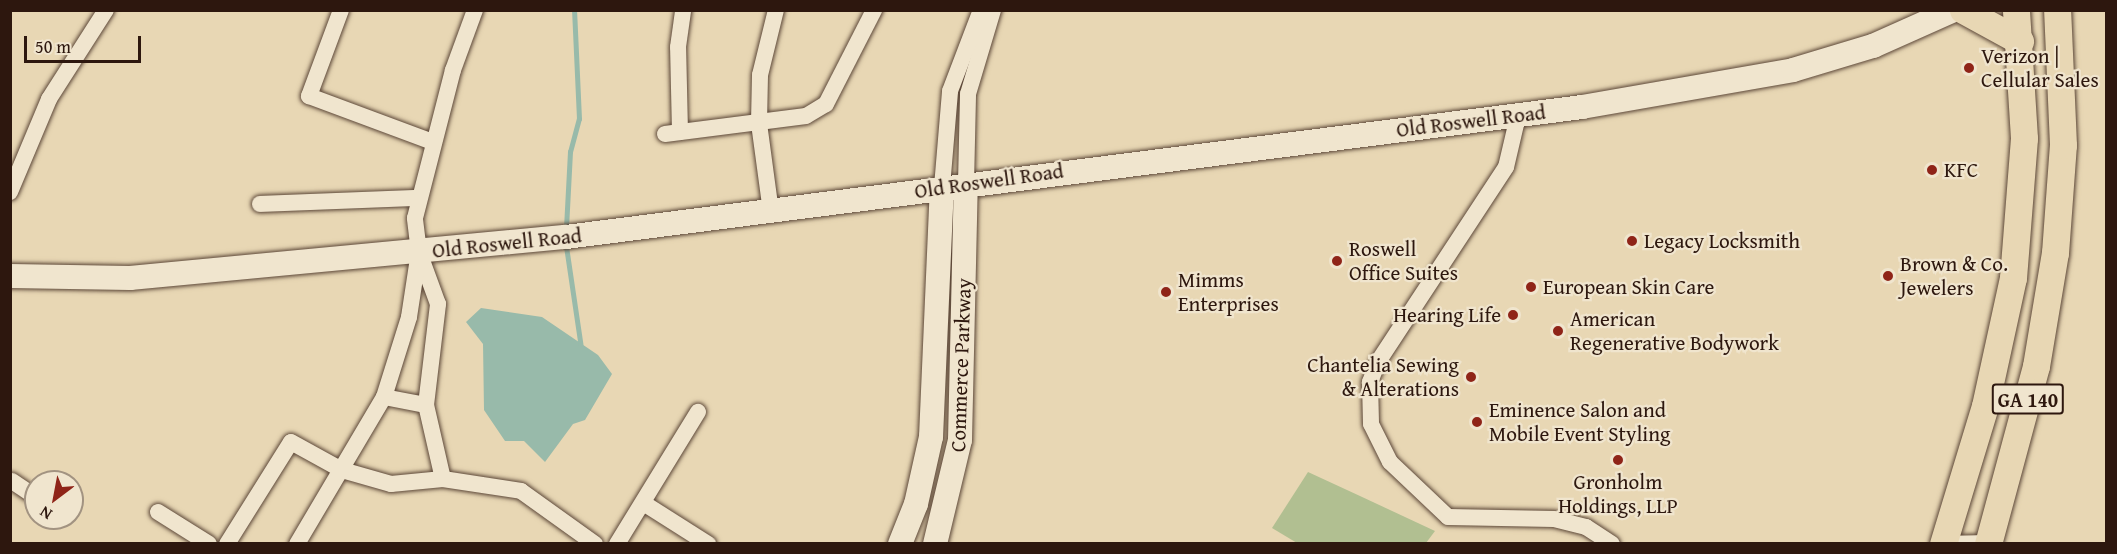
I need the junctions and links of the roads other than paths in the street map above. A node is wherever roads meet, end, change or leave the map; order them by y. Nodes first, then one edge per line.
1 (106, 10) edge
2 (341, 10) edge
3 (475, 10) edge
4 (684, 10) edge
5 (776, 10) edge
6 (874, 10) edge
7 (981, 10) edge
8 (993, 10) edge
9 (1954, 10) edge
10 (1962, 10) edge
11 (2016, 10) edge
12 (2057, 10) edge
13 (2020, 41) junction
14 (1518, 116) junction
15 (759, 123) junction
16 (433, 142) junction
17 (966, 184) junction
18 (942, 187) junction
19 (10, 192) edge
20 (419, 198) junction
21 (260, 204) dead end
22 (771, 212) junction
23 (419, 252) junction
24 (10, 276) edge
25 (384, 397) junction
26 (426, 405) junction
27 (698, 412) dead end
28 (342, 470) junction
29 (443, 479) junction
30 (11, 481) edge
31 (24, 489) edge
32 (645, 504) junction
33 (158, 512) dead end
34 (209, 543) edge
35 (227, 543) edge
36 (297, 543) edge
37 (595, 543) edge
38 (617, 543) edge
39 (708, 543) edge
40 (900, 543) edge
41 (935, 543) edge
42 (1612, 543) edge
43 (1942, 543) edge
44 (1988, 543) edge

1 - 19 street
2 - 16 street
3 - 16 street
4 - 15 street
5 - 15 street
6 - 15 street
7 - 18 street
8 - 17 street
9 - 14 street, Old Roswell Road
10 - 13 main road
11 - 13 main road, GA 140
12 - 44 main road, GA 140
13 - 43 main road, GA 140
14 - 17 street, Old Roswell Road
14 - 42 street
15 - 22 street
16 - 20 street
17 - 18 street, Old Roswell Road
17 - 41 street, Commerce Parkway
18 - 22 street, Old Roswell Road
18 - 40 street, Commerce Parkway
20 - 21 street
20 - 23 street
22 - 23 street, Old Roswell Road
23 - 24 street, Old Roswell Road
23 - 25 street
23 - 26 street
25 - 26 street
25 - 28 street
26 - 29 street
27 - 32 street
28 - 29 street
28 - 35 street
28 - 36 street
29 - 37 street
30 - 31 street
32 - 38 street
32 - 39 street
33 - 34 street
43 - 44 street

